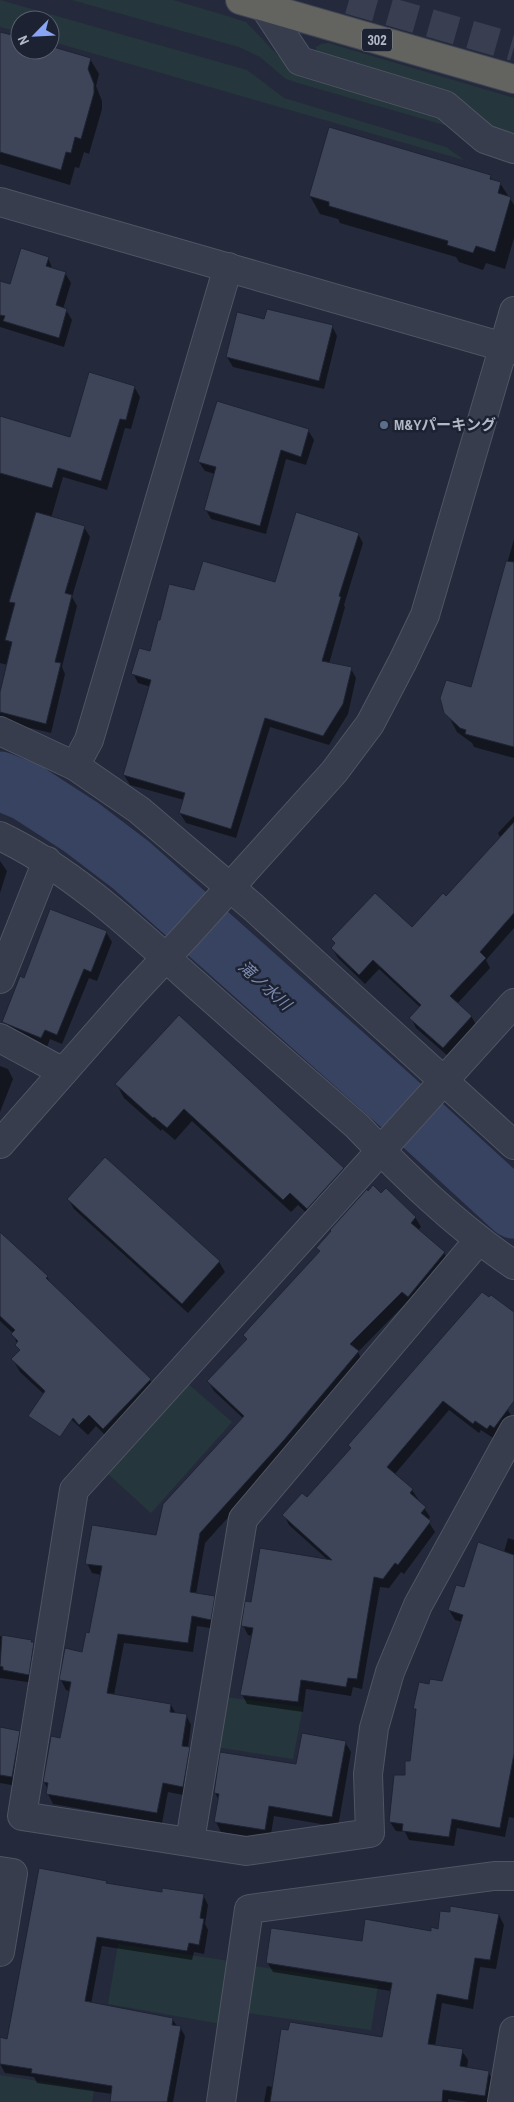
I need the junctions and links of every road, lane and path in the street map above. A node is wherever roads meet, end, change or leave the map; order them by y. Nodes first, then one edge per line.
1 (240, 0) edge
2 (266, 8) junction
3 (514, 79) edge
4 (514, 149) edge
5 (0, 202) edge
6 (228, 266) junction
7 (514, 311) edge
8 (509, 348) edge
9 (0, 731) edge
10 (76, 766) junction
11 (0, 836) edge
12 (46, 861) junction
13 (230, 888) junction
14 (166, 958) junction
15 (0, 979) edge
16 (514, 1003) edge
17 (0, 1038) edge
18 (63, 1072) junction
19 (444, 1081) junction
20 (0, 1144) edge
21 (514, 1145) edge
22 (381, 1152) junction
23 (478, 1241) junction
24 (514, 1265) edge
25 (514, 1430) edge
26 (190, 1841) junction
27 (0, 1870) edge
28 (514, 1876) edge
29 (0, 1952) edge
30 (514, 2031) edge
31 (221, 2102) edge
32 (502, 2102) edge

1 - 2 highway, 302
2 - 3 highway, 302
2 - 4 street
5 - 6 street
6 - 8 street
6 - 10 street
7 - 8 street
8 - 13 street
9 - 10 street
10 - 13 street
11 - 12 street
12 - 14 street
12 - 15 street
13 - 14 street
13 - 19 street
14 - 18 street
14 - 22 street
16 - 19 street
17 - 18 street
18 - 20 street
19 - 21 street
19 - 22 street
22 - 23 street
22 - 26 street
23 - 24 street
23 - 26 street
25 - 26 street
27 - 29 street
28 - 31 street
30 - 32 street

